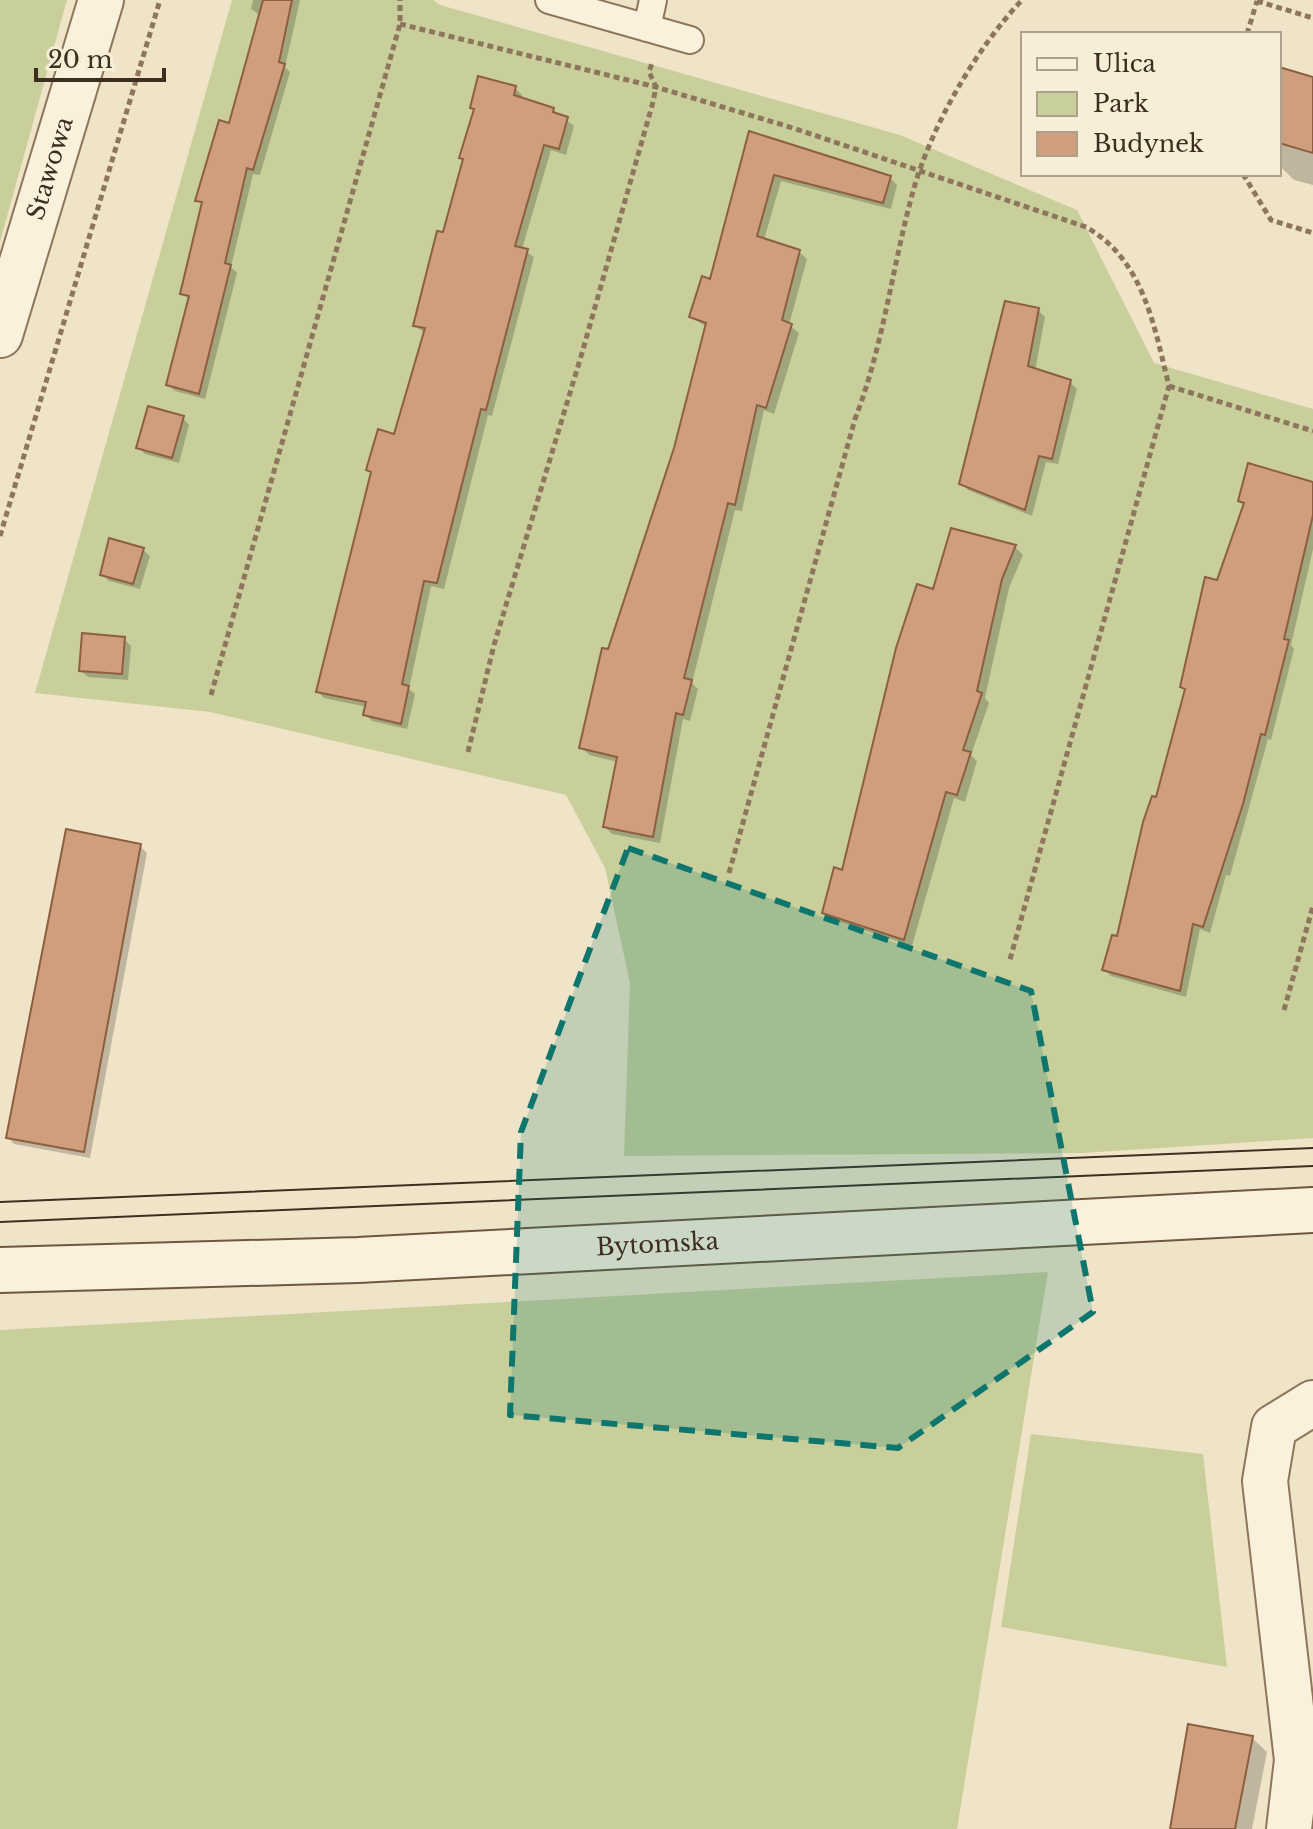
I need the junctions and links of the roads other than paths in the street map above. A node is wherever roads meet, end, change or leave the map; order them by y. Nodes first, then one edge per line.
1 (101, 0) edge
2 (549, 0) edge
3 (653, 0) edge
4 (654, 30) junction
5 (690, 40) dead end
6 (0, 335) edge
7 (1313, 1210) edge
8 (0, 1270) edge
9 (1313, 1403) edge
10 (1289, 1829) edge

1 - 6 main road, Stawowa
2 - 4 lane
3 - 4 lane
4 - 5 lane
7 - 8 main road, Bytomska
9 - 10 main road

